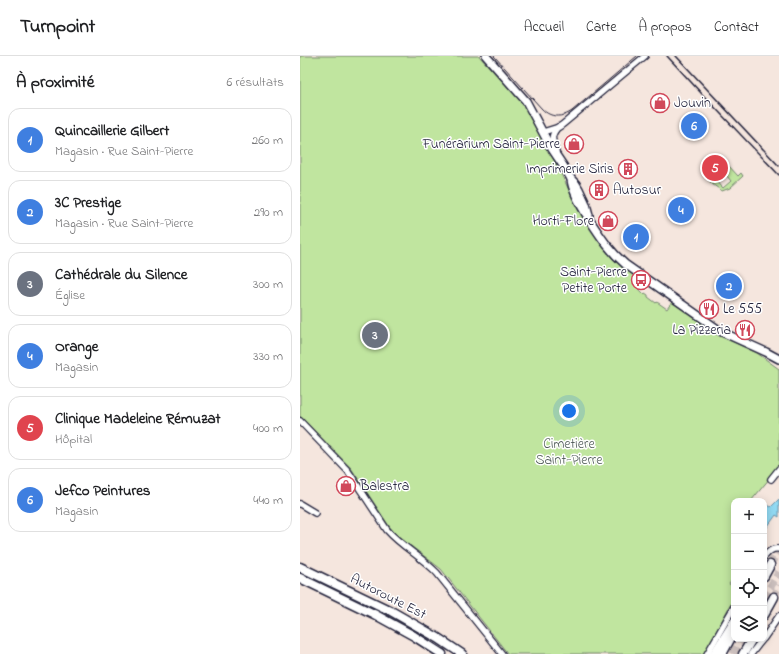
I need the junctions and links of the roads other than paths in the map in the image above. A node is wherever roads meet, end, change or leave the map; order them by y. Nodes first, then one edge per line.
1 (486, 56) edge
2 (645, 56) edge
3 (559, 127) junction
4 (545, 132) junction
5 (557, 155) junction
6 (779, 360) edge
7 (300, 421) edge
8 (779, 469) edge
9 (771, 479) dead end
10 (300, 504) edge
11 (316, 513) dead end
12 (779, 548) edge
13 (767, 554) edge
14 (770, 565) tunnel mouth
15 (300, 567) edge
16 (767, 570) edge
17 (300, 578) edge
18 (774, 596) tunnel mouth
19 (767, 609) edge
20 (731, 612) edge
21 (779, 616) edge
22 (731, 627) edge
23 (767, 634) edge
24 (731, 638) edge
25 (750, 642) edge
26 (761, 642) edge
27 (442, 654) edge
28 (462, 654) edge
29 (502, 654) edge
30 (708, 654) edge
31 (714, 654) edge
32 (722, 654) edge
33 (743, 654) edge
34 (751, 654) edge

1 - 4 main road
2 - 3 street
3 - 4 street
3 - 5 street
4 - 5 main road
5 - 6 main road
7 - 29 street
8 - 9 street
10 - 11 street
12 - 13 street
14 - 16 highway
15 - 28 highway, Autoroute Est
17 - 27 highway, Autoroute Est
18 - 19 highway
20 - 30 street
21 - 23 street
22 - 31 highway
24 - 32 highway
25 - 33 highway
26 - 34 street

